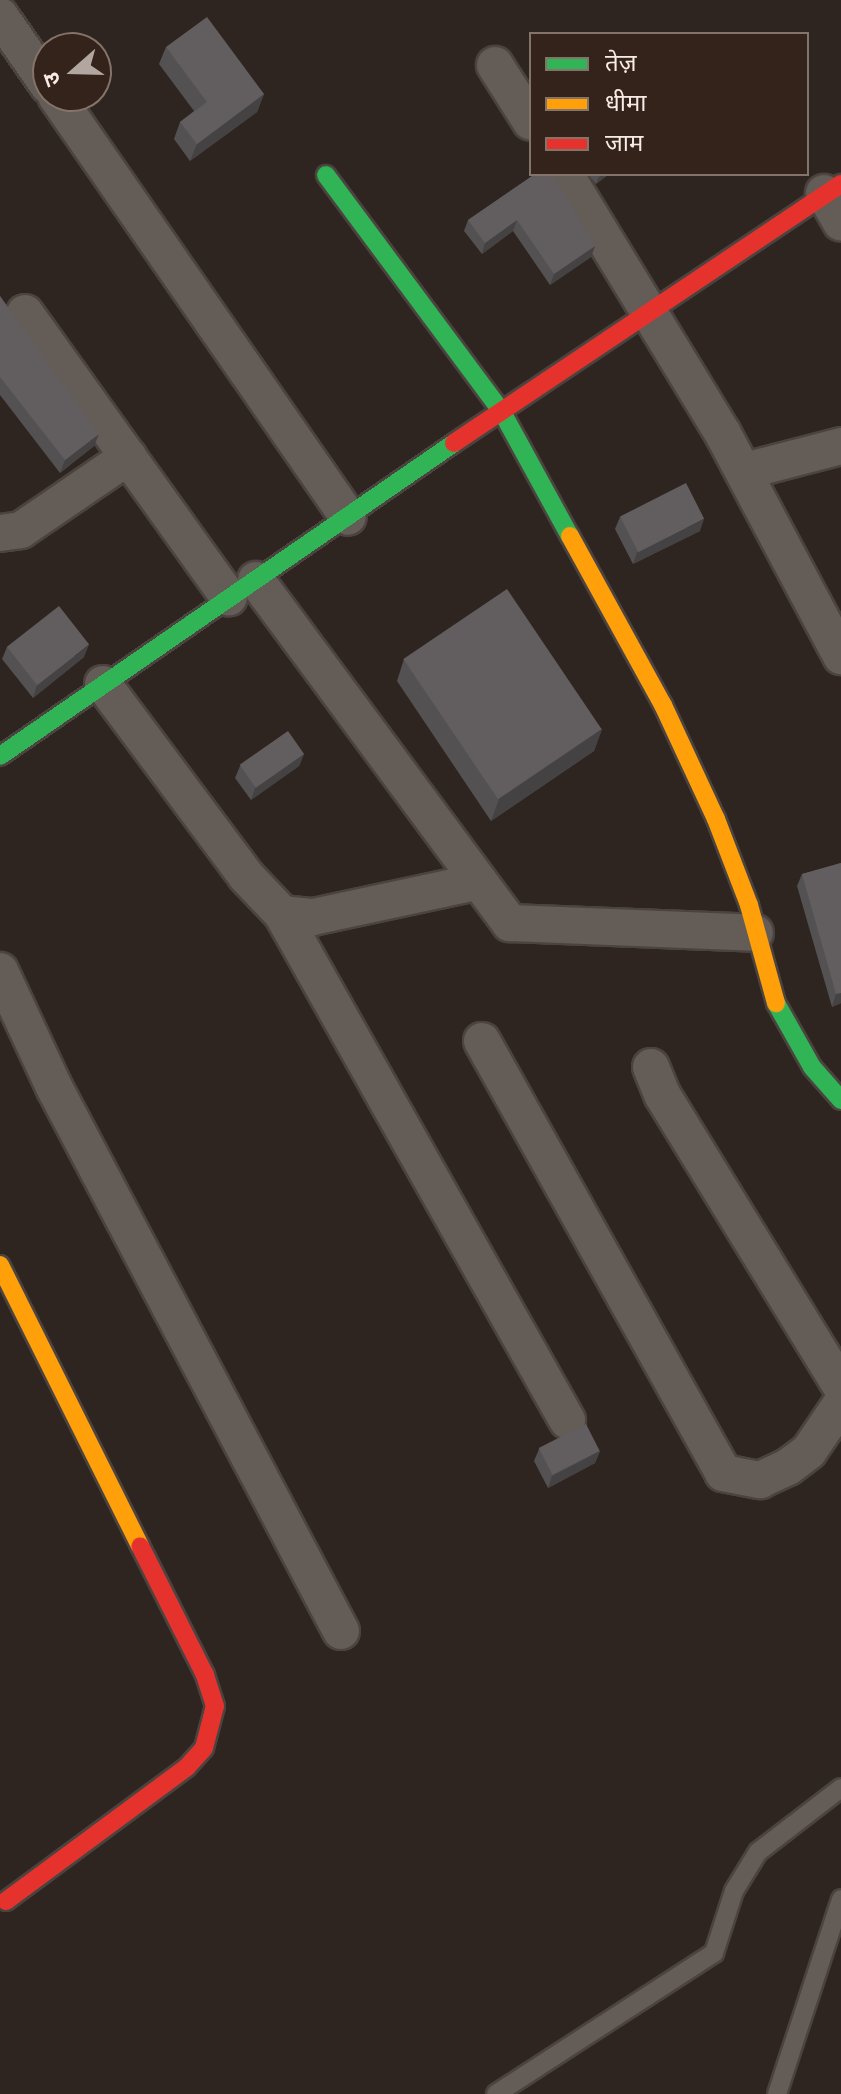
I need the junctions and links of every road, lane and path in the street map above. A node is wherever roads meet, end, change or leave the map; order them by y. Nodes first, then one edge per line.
1 (0, 16) edge
2 (32, 62) edge
3 (495, 65) dead end
4 (67, 112) edge
5 (529, 119) edge
6 (326, 175) dead end
7 (566, 176) edge
8 (835, 200) edge
9 (650, 308) junction
10 (25, 313) dead end
11 (502, 412) junction
12 (841, 446) edge
13 (128, 457) junction
14 (745, 471) junction
15 (348, 517) junction
16 (0, 533) edge
17 (243, 589) junction
18 (841, 656) edge
19 (103, 684) junction
20 (0, 756) edge
21 (476, 882) junction
22 (282, 914) junction
23 (755, 933) junction
24 (0, 971) edge
25 (482, 1041) dead end
26 (651, 1067) dead end
27 (841, 1100) edge
28 (0, 1265) edge
29 (841, 1386) edge
30 (841, 1404) edge
31 (567, 1420) dead end
32 (341, 1631) dead end
33 (841, 1788) edge
34 (841, 1899) edge
35 (6, 1901) dead end
36 (496, 2094) edge
37 (777, 2094) edge

1 - 2 street
3 - 5 street
4 - 15 street
6 - 11 street
7 - 9 street
8 - 9 street
9 - 11 street
9 - 14 street
10 - 13 street
11 - 15 street
11 - 23 street
12 - 14 street
13 - 16 street
13 - 17 street
14 - 18 street
15 - 17 street
17 - 19 street
17 - 21 street
19 - 20 street
19 - 22 street
21 - 22 street
21 - 23 street
22 - 31 street
23 - 27 street
24 - 32 street
25 - 30 street
26 - 29 street
28 - 35 street
33 - 36 lane
34 - 37 lane

